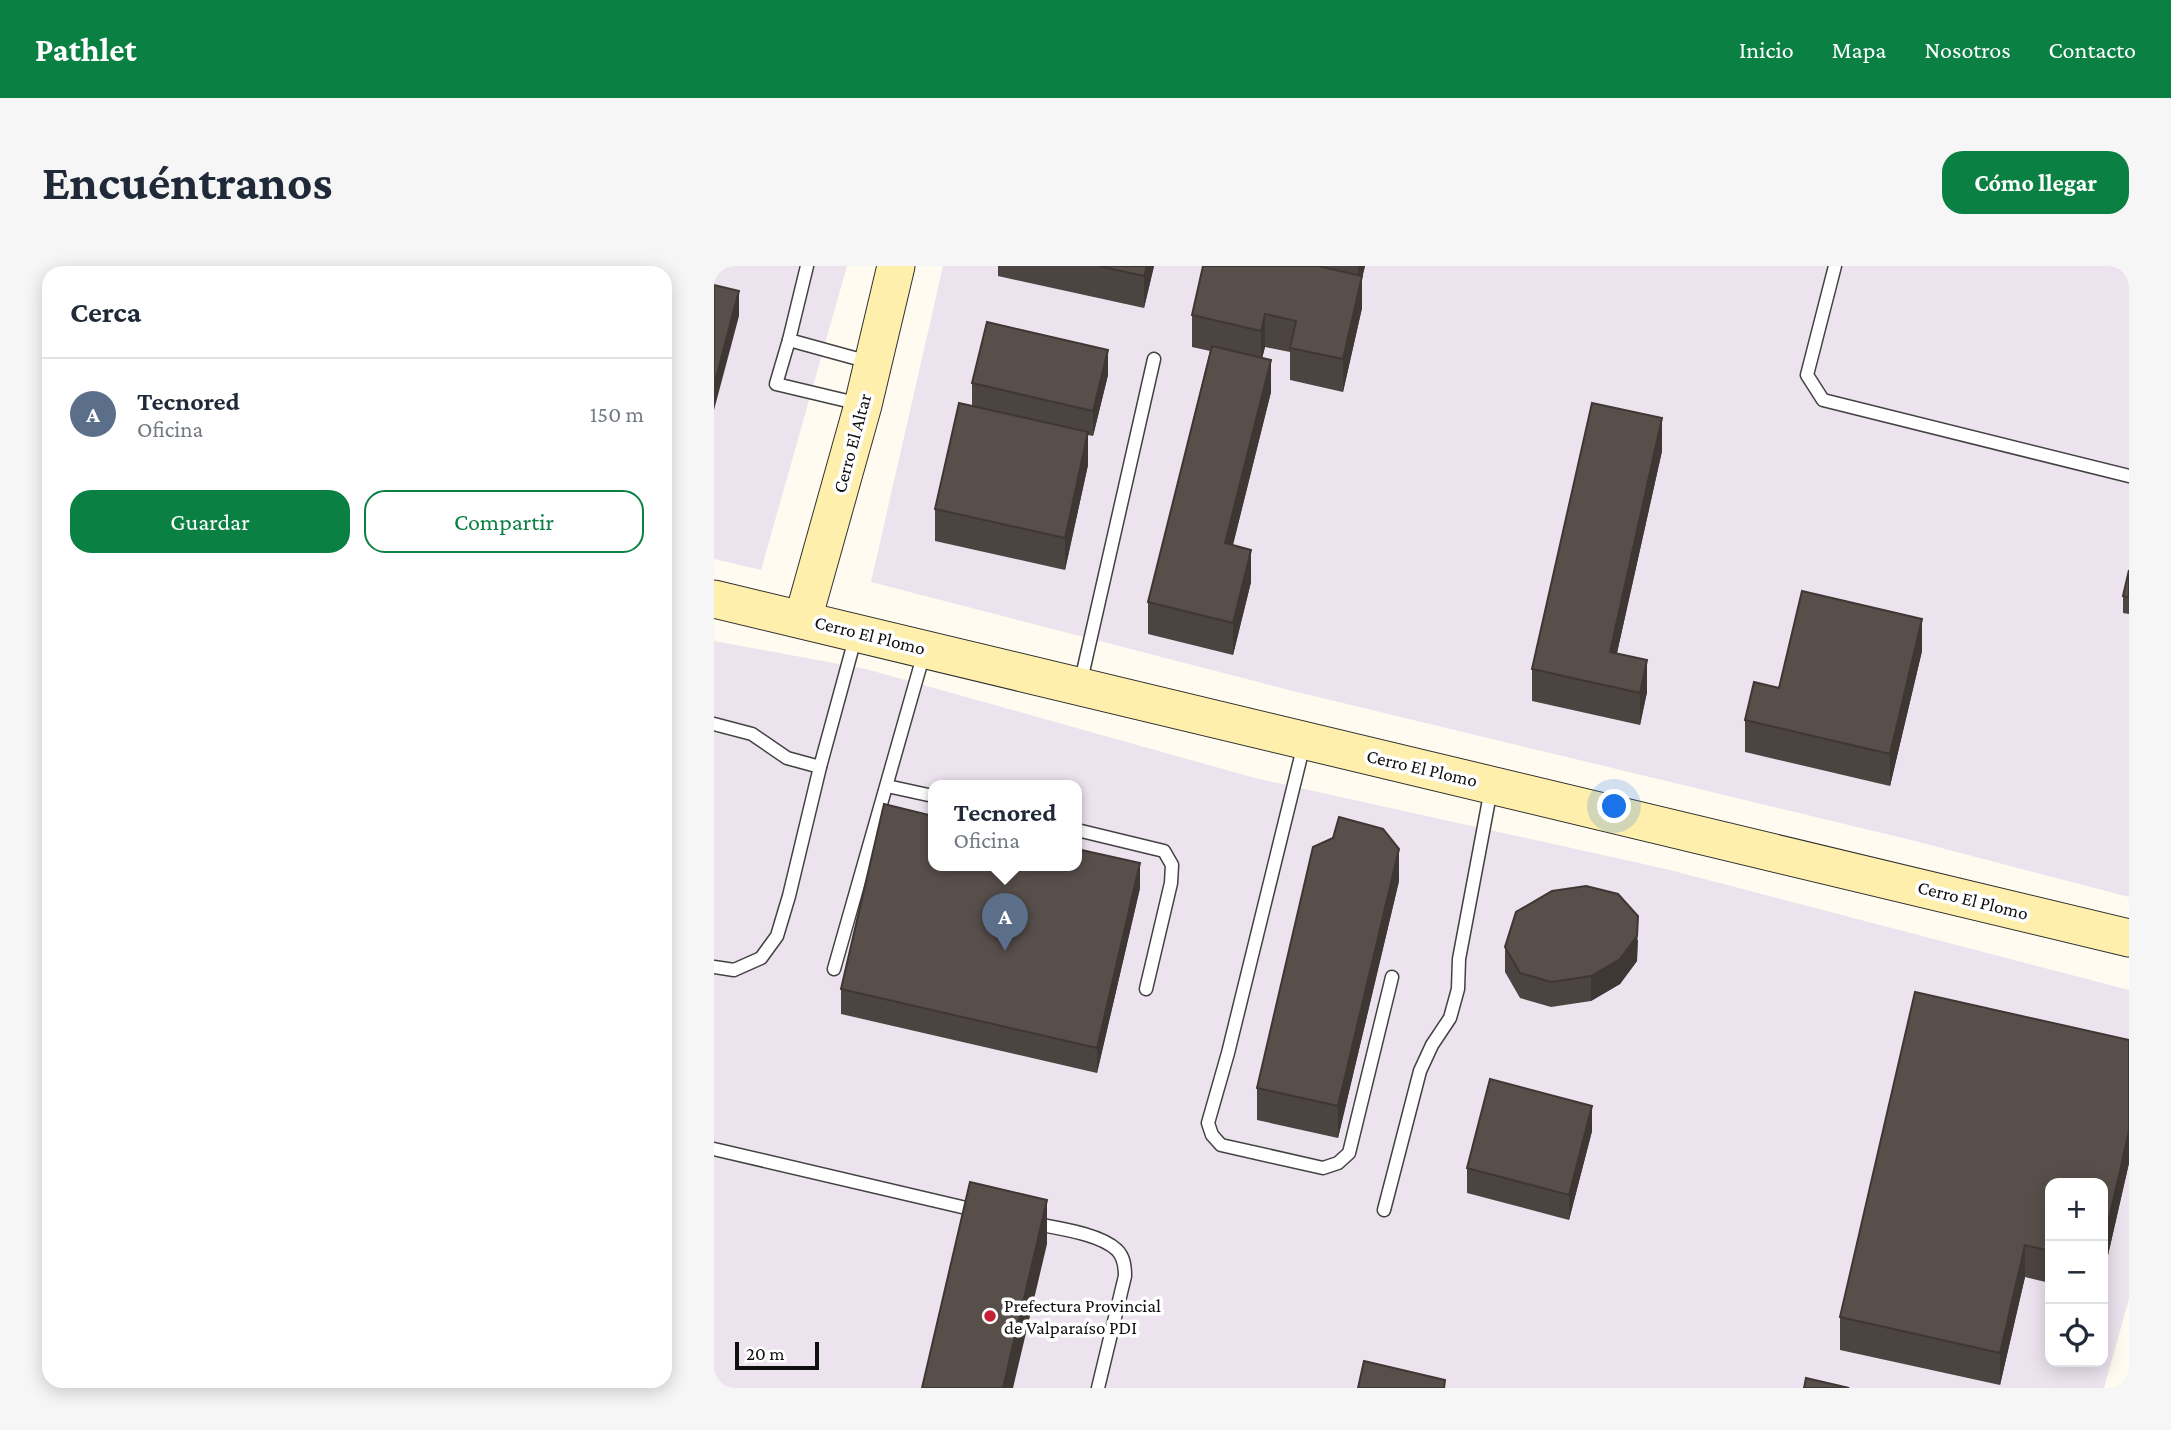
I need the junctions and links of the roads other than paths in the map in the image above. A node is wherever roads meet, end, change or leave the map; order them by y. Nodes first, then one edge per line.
1 (807, 266) edge
2 (896, 266) edge
3 (1835, 266) edge
4 (789, 340) junction
5 (1154, 359) dead end
6 (873, 363) junction
7 (863, 405) junction
8 (2129, 475) edge
9 (714, 599) edge
10 (803, 619) junction
11 (857, 632) junction
12 (925, 648) junction
13 (1080, 686) junction
14 (714, 724) edge
15 (1305, 740) junction
16 (820, 767) junction
17 (1492, 785) junction
18 (887, 786) junction
19 (928, 795) edge
20 (1082, 831) edge
21 (2129, 938) edge
22 (714, 967) edge
23 (834, 969) dead end
24 (1392, 977) dead end
25 (1146, 989) dead end
26 (714, 1149) edge
27 (1384, 1210) dead end
28 (985, 1212) edge
29 (1012, 1219) edge
30 (1098, 1388) edge

1 - 4 lane
2 - 6 street, Cerro El Altar
3 - 8 lane
4 - 6 lane
4 - 7 lane
5 - 13 lane
6 - 7 street, Cerro El Altar
7 - 10 street, Cerro El Altar
9 - 10 street, Cerro El Plomo
10 - 11 street, Cerro El Plomo
11 - 12 street, Cerro El Plomo
11 - 16 lane
12 - 13 street, Cerro El Plomo
12 - 18 lane
13 - 15 street, Cerro El Plomo
14 - 16 lane
15 - 17 street, Cerro El Plomo
15 - 24 lane
16 - 22 lane
17 - 21 street, Cerro El Plomo
17 - 27 lane
18 - 19 lane
18 - 23 lane
20 - 25 lane
26 - 28 lane
29 - 30 lane

